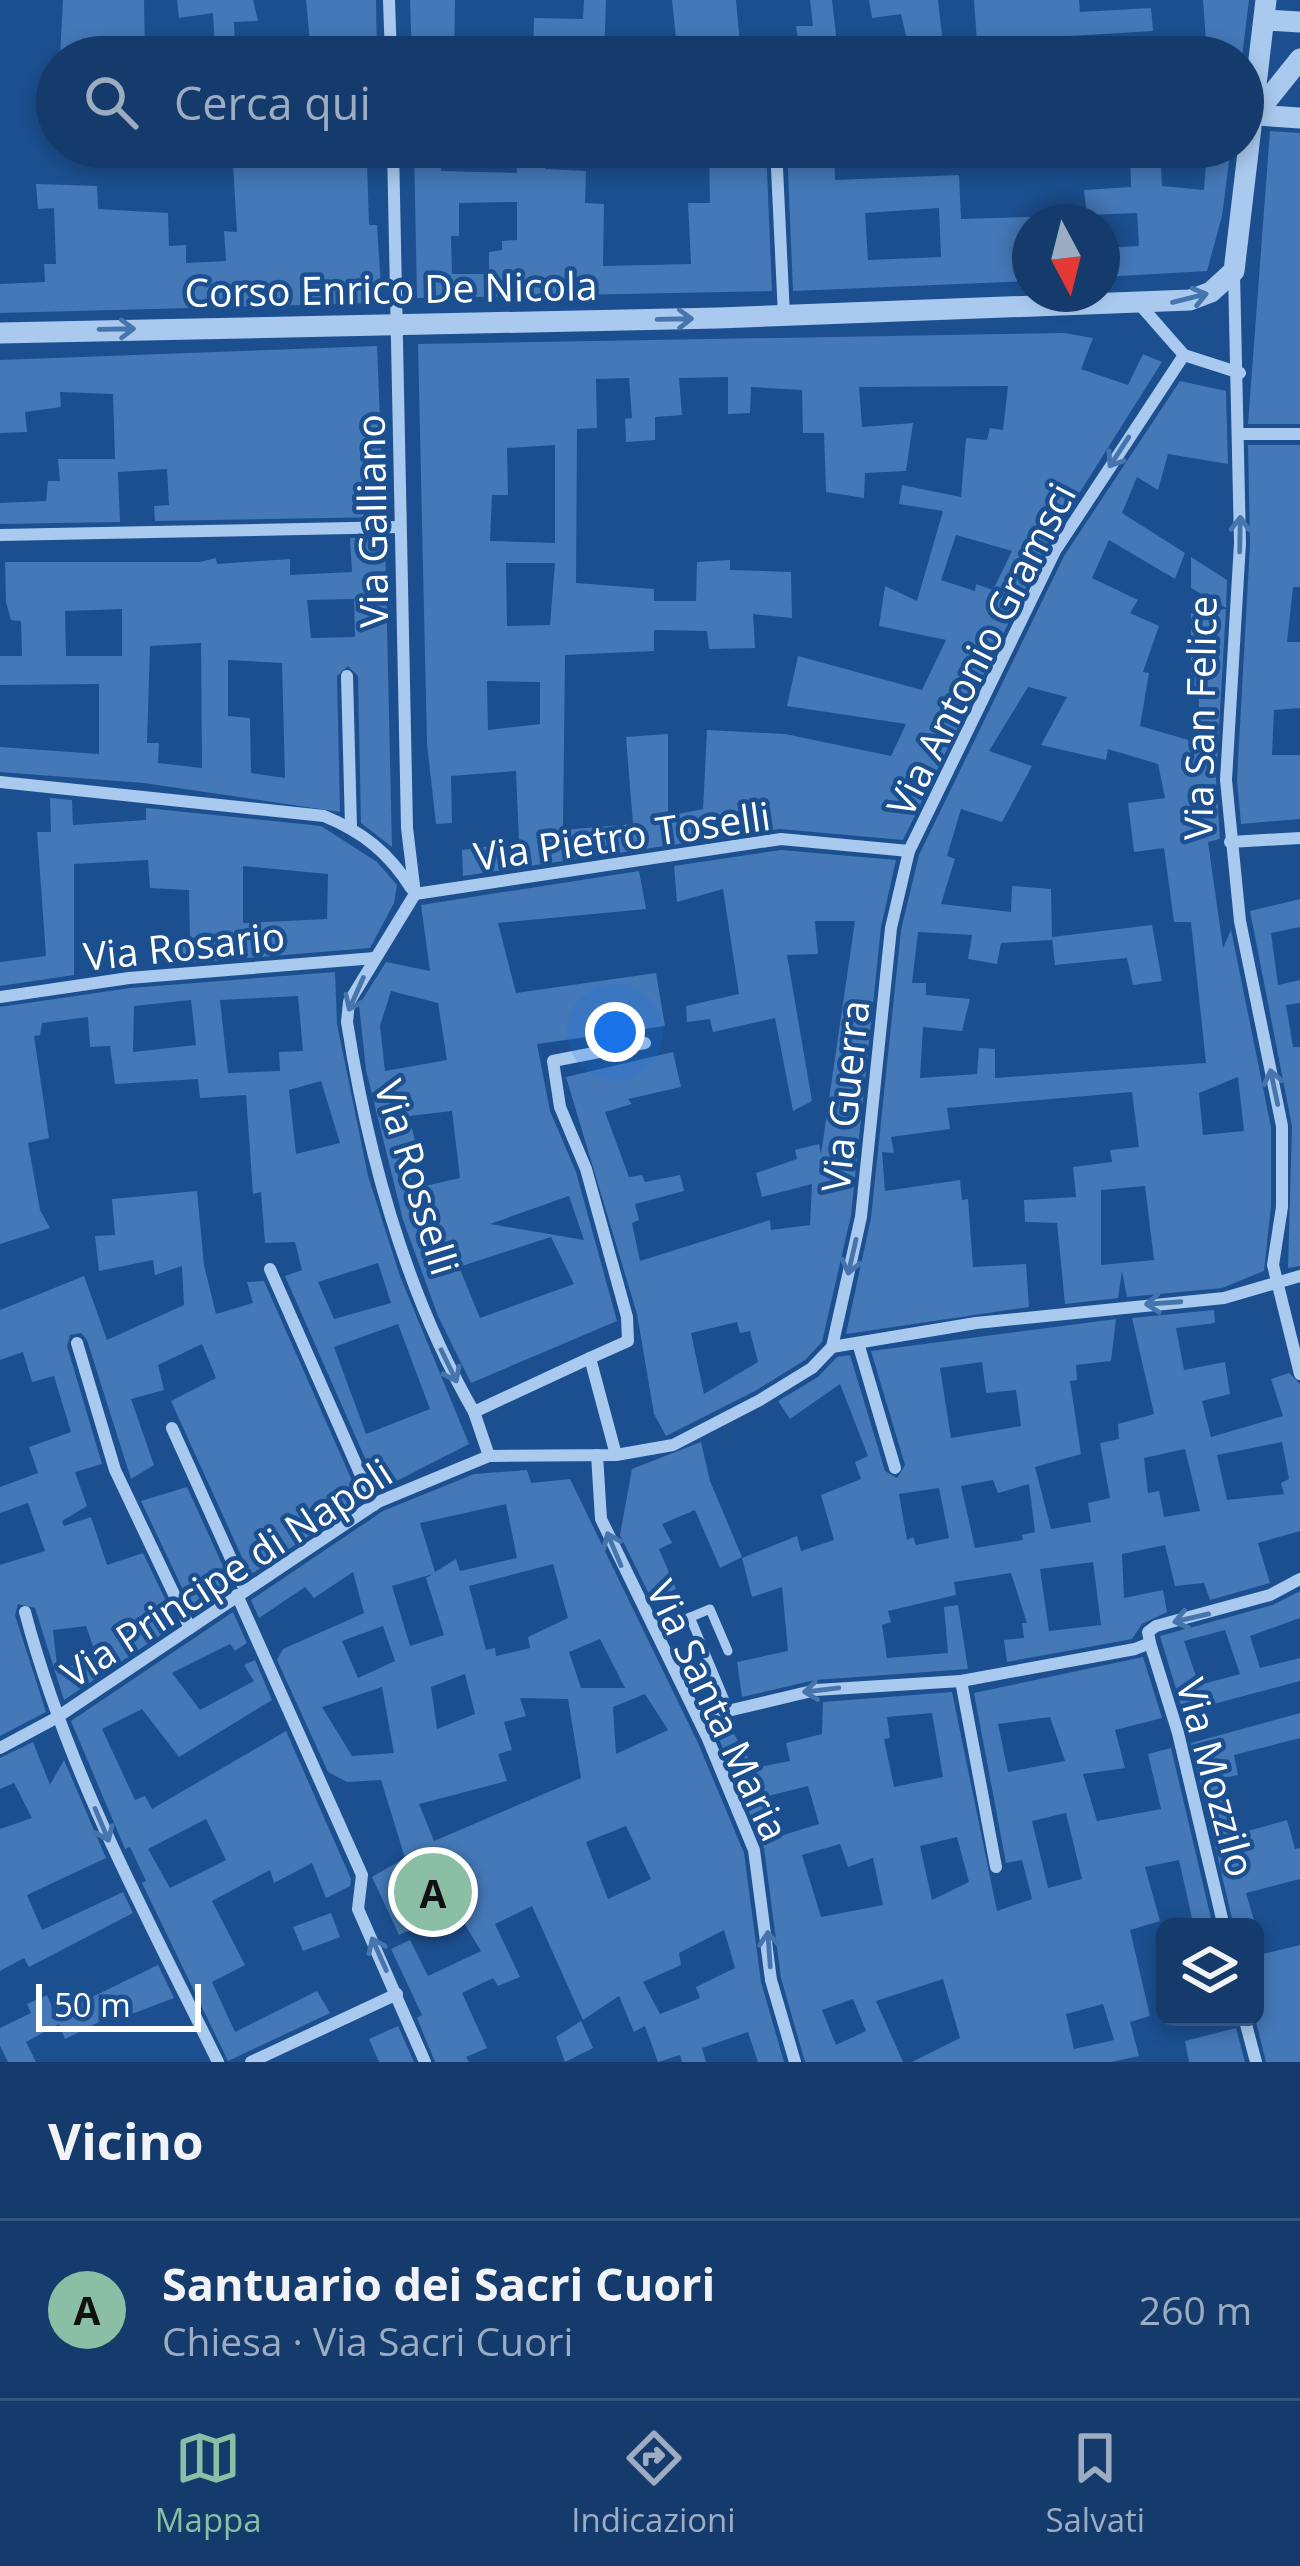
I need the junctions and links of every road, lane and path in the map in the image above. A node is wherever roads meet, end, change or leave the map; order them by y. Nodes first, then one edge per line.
1 (389, 0) edge
2 (1265, 10) edge
3 (1300, 22) edge
4 (390, 36) edge
5 (1300, 59) edge
6 (1264, 105) edge
7 (1264, 116) edge
8 (1300, 118) edge
9 (393, 168) edge
10 (777, 168) edge
11 (1249, 168) edge
12 (1234, 272) junction
13 (1141, 306) junction
14 (784, 316) junction
15 (397, 322) junction
16 (0, 333) edge
17 (1184, 355) junction
18 (1240, 374) junction
19 (1241, 434) junction
20 (1300, 434) edge
21 (400, 527) junction
22 (0, 536) edge
23 (347, 676) dead end
24 (0, 782) edge
25 (351, 827) junction
26 (1300, 838) edge
27 (1231, 842) junction
28 (909, 851) junction
29 (416, 894) junction
30 (375, 958) junction
31 (0, 997) edge
32 (645, 1043) dead end
33 (270, 1269) dead end
34 (1300, 1276) edge
35 (1278, 1286) junction
36 (77, 1343) dead end
37 (857, 1343) junction
38 (832, 1347) junction
39 (590, 1358) junction
40 (1300, 1374) edge
41 (475, 1412) junction
42 (172, 1428) dead end
43 (597, 1455) junction
44 (616, 1455) junction
45 (489, 1456) junction
46 (895, 1468) dead end
47 (374, 1505) junction
48 (1300, 1579) edge
49 (241, 1593) junction
50 (26, 1612) dead end
51 (690, 1617) junction
52 (190, 1628) junction
53 (655, 1632) junction
54 (1150, 1643) junction
55 (728, 1651) dead end
56 (961, 1681) junction
57 (728, 1710) junction
58 (56, 1718) junction
59 (698, 1718) junction
60 (0, 1748) edge
61 (996, 1867) dead end
62 (1222, 1918) edge
63 (397, 1994) junction
64 (1246, 2026) edge
65 (218, 2062) edge
66 (251, 2062) edge
67 (425, 2062) edge
68 (795, 2062) edge
69 (1256, 2062) edge

1 - 4 street
2 - 3 street
5 - 6 street
7 - 8 street
9 - 15 street, Via Galliano
10 - 14 street
11 - 12 street, Via San Felice
13 -> 12 street, Corso Enrico De Nicola
12 - 18 street, Via San Felice
13 - 14 street, Corso Enrico De Nicola
13 - 17 street
15 -> 14 street, Corso Enrico De Nicola
16 -> 15 street, Corso Enrico De Nicola
15 - 21 street, Via Galliano
17 - 18 street
17 -> 28 street, Via Antonio Gramsci
18 - 19 street, Via San Felice
19 - 20 street
27 -> 19 street, Via San Felice
21 - 22 street
21 - 29 street, Via Galliano
23 - 25 street
24 - 25 street
25 - 29 street
26 - 27 street
35 -> 27 street, Via San Felice
28 - 29 street, Via Pietro Toselli
28 -> 38 street, Via Guerra
29 - 30 street, Via Rosselli
30 - 31 street, Via Rosario
30 -> 41 street, Via Rosselli
32 - 39 street
33 - 47 street
34 - 35 street
35 -> 37 street
35 - 40 street, Via San Felice
36 - 52 street
37 - 38 street
37 - 46 street
38 - 44 street
39 - 41 street
39 - 44 street
41 - 45 street, Via Rosselli
42 - 49 street
43 - 44 street
43 - 45 street
53 -> 43 street, Via Santa Maria
45 - 47 street, Via Principe di Napoli
47 - 49 street, Via Principe di Napoli
48 -> 54 street
49 - 52 street, Via Principe di Napoli
63 -> 49 street
50 - 58 street
51 - 53 lane
51 - 55 lane
51 - 57 lane
52 - 58 street, Via Principe di Napoli
53 - 59 street, Via Santa Maria
54 - 56 street
54 - 62 street, Via Mozzilo
56 -> 57 street
56 - 61 street
57 - 59 street
58 - 60 street, Via Principe di Napoli
58 -> 65 street
68 -> 59 street, Via Santa Maria
63 - 66 street
63 - 67 street
64 - 69 street

